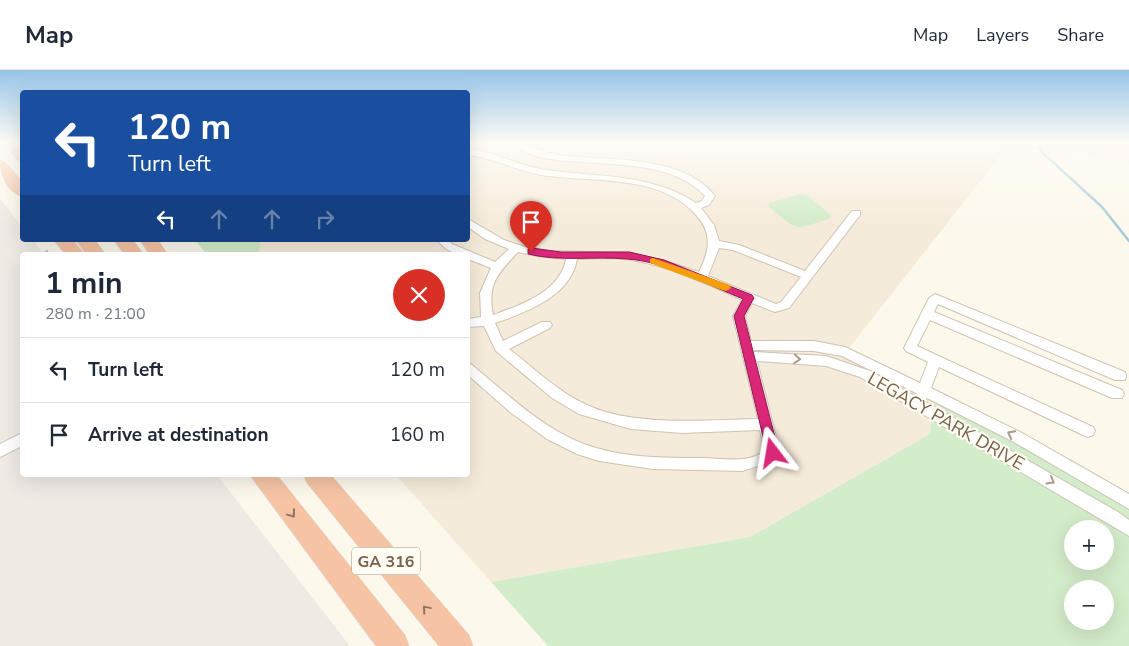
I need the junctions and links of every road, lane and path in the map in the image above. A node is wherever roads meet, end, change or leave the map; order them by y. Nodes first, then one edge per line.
1 (4, 170) edge
2 (534, 170) edge
3 (580, 170) edge
4 (663, 170) edge
5 (578, 176) junction
6 (20, 189) edge
7 (695, 207) junction
8 (856, 213) dead end
9 (470, 224) edge
10 (65, 242) edge
11 (125, 242) edge
12 (444, 242) edge
13 (716, 244) junction
14 (517, 247) junction
15 (73, 252) edge
16 (133, 252) edge
17 (461, 252) edge
18 (572, 255) junction
19 (470, 256) edge
20 (497, 267) junction
21 (808, 276) junction
22 (702, 278) junction
23 (749, 298) junction
24 (928, 314) junction
25 (488, 321) junction
26 (470, 323) edge
27 (546, 325) dead end
28 (500, 348) junction
29 (747, 351) junction
30 (935, 360) junction
31 (470, 370) edge
32 (1120, 376) dead end
33 (923, 390) junction
34 (1117, 394) dead end
35 (918, 404) junction
36 (766, 424) junction
37 (1088, 431) dead end
38 (20, 440) edge
39 (0, 451) edge
40 (264, 477) edge
41 (318, 477) edge
42 (1129, 502) edge
43 (1129, 529) edge
44 (394, 646) edge
45 (458, 646) edge

1 - 6 highway
2 - 5 street
3 - 5 street
4 - 7 street
5 - 7 street
7 - 13 street
8 - 21 street
9 - 14 street
10 - 15 highway
11 - 16 highway
12 - 17 street
13 - 21 street
13 - 22 street
14 - 18 street
14 - 20 street
18 - 22 street
18 - 25 street
19 - 20 street
20 - 25 street
21 - 23 street
22 - 23 street
23 - 29 street
24 - 30 street
24 - 32 street
24 - 34 street
25 - 26 street
25 - 28 street
27 - 28 street
28 - 36 street
29 - 33 street, LEGACY PARK DRIVE
29 -> 35 street, LEGACY PARK DRIVE
29 - 36 street
30 - 33 street
30 - 37 street
31 - 36 street
33 - 35 street
42 -> 33 street, LEGACY PARK DRIVE
35 -> 43 street, LEGACY PARK DRIVE
38 - 39 street
40 -> 44 highway, GA 316
45 -> 41 highway, GA 316

